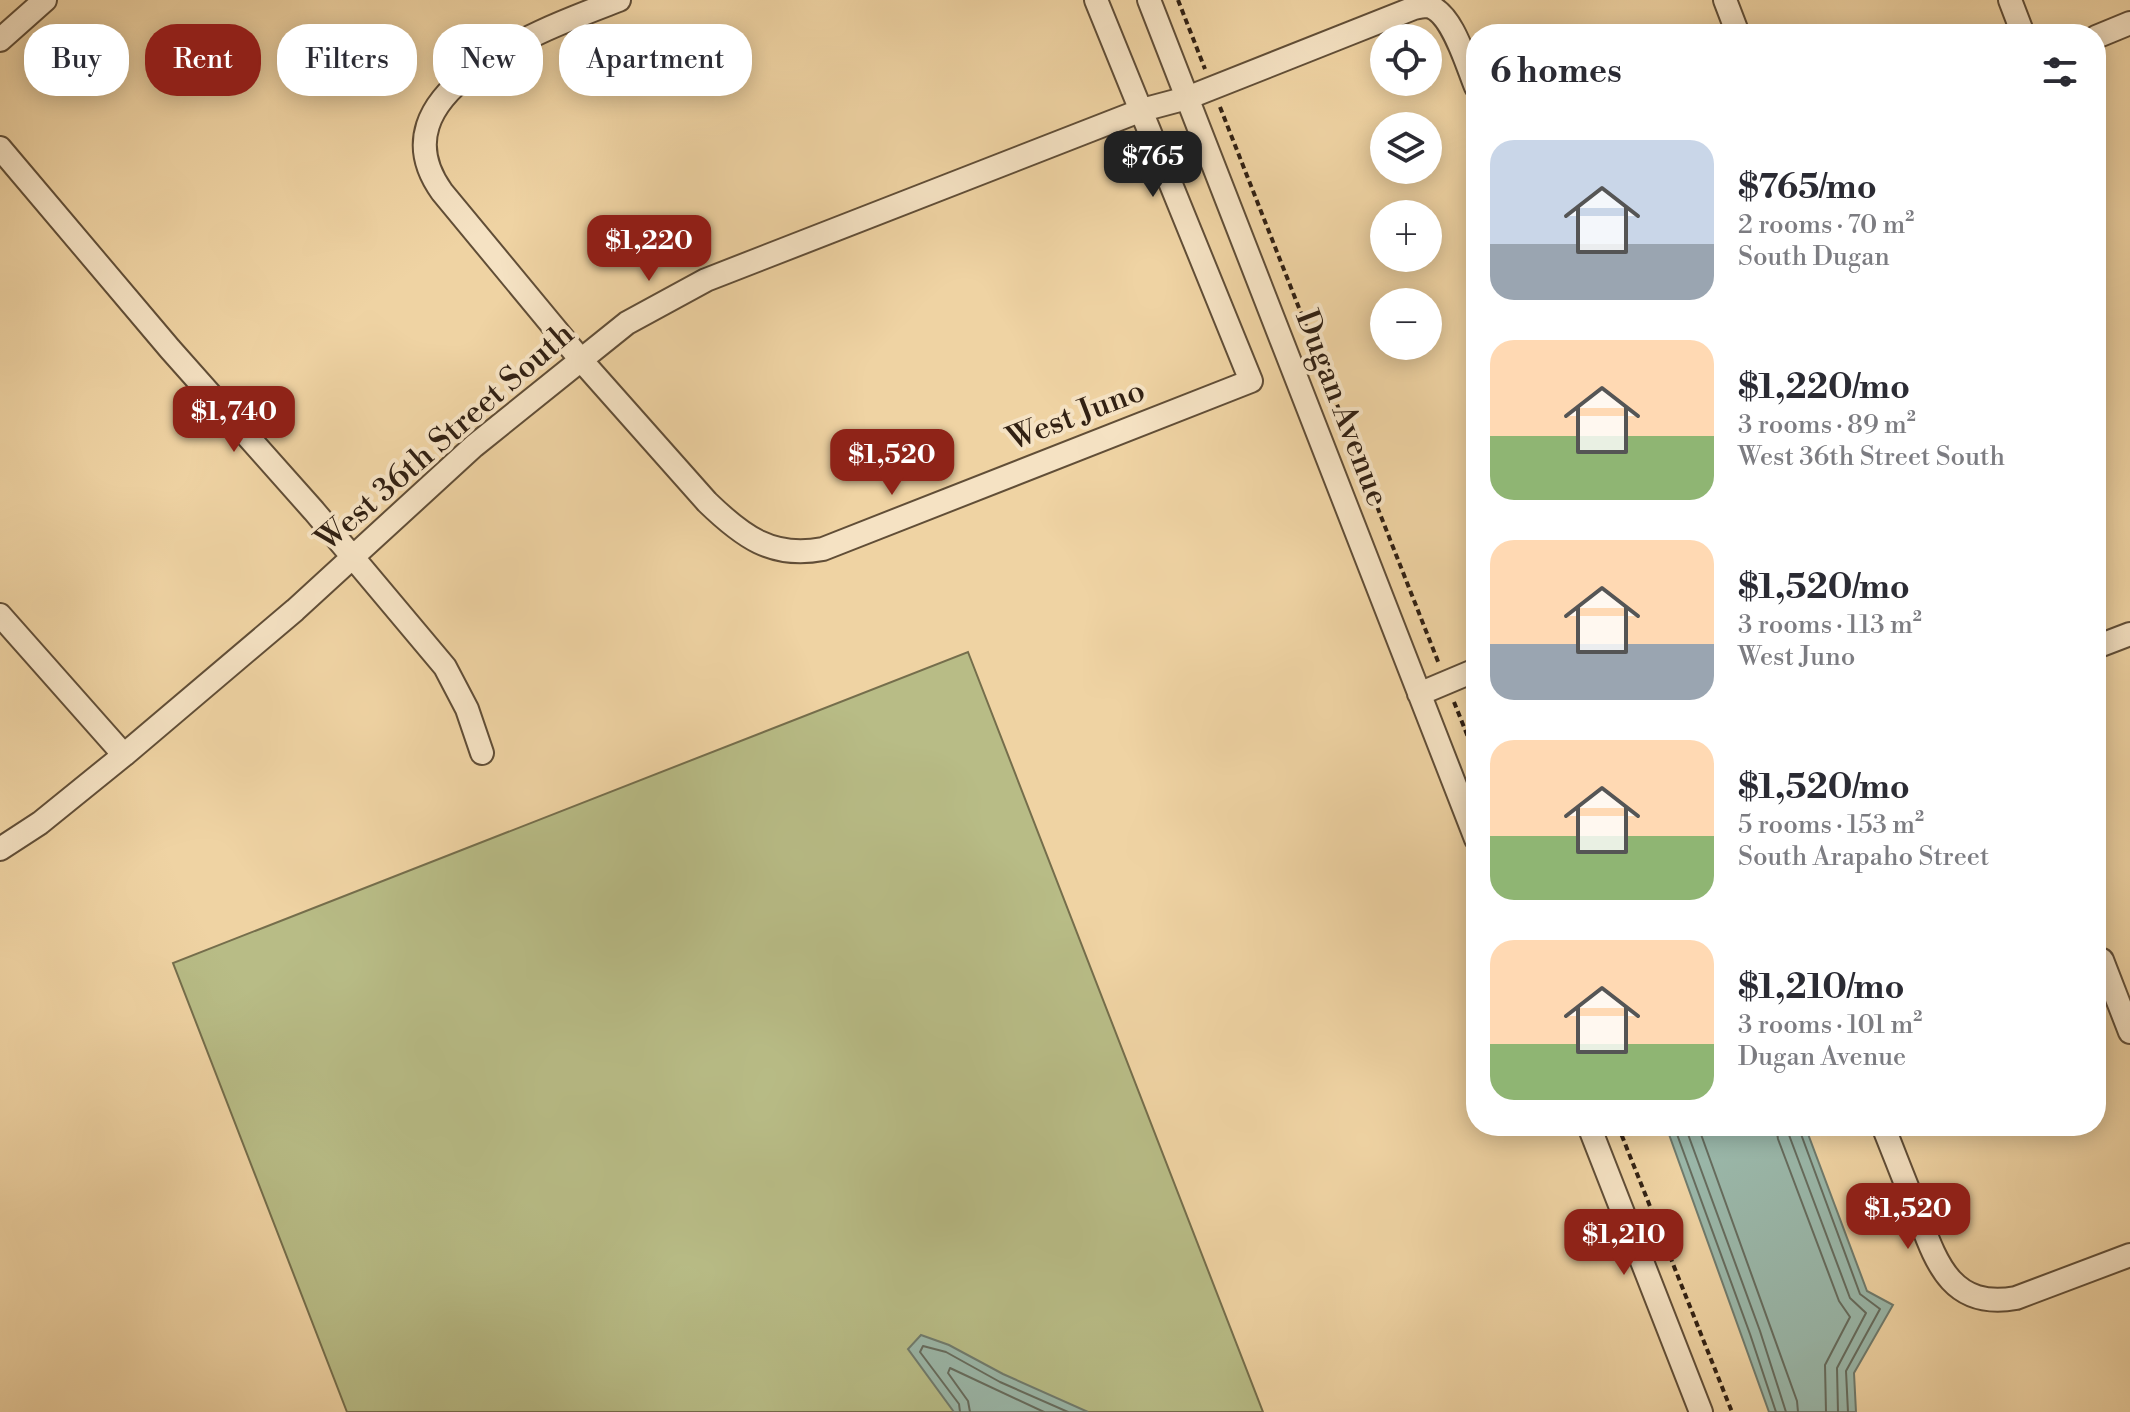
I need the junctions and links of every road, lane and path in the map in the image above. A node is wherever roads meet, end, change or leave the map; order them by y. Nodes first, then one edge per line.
1 (45, 0) edge
2 (619, 0) edge
3 (1096, 0) edge
4 (1149, 0) edge
5 (1178, 0) edge
6 (1725, 0) edge
7 (2010, 0) edge
8 (2130, 23) edge
9 (1734, 24) edge
10 (2019, 24) edge
11 (2106, 33) edge
12 (0, 40) edge
13 (1466, 63) edge
14 (1212, 87) junction
15 (1187, 98) junction
16 (1142, 110) junction
17 (0, 148) edge
18 (581, 360) junction
19 (353, 557) junction
20 (0, 615) edge
21 (2130, 634) edge
22 (2106, 643) edge
23 (1466, 674) edge
24 (1447, 682) junction
25 (1419, 694) junction
26 (1466, 731) edge
27 (482, 753) dead end
28 (124, 755) junction
29 (1466, 814) edge
30 (0, 849) edge
31 (2106, 970) edge
32 (2130, 1032) edge
33 (1593, 1136) edge
34 (1622, 1136) edge
35 (1887, 1136) edge
36 (2130, 1255) edge
37 (1701, 1412) edge
38 (1732, 1412) edge

1 - 12 street
2 - 18 street, West Juno
3 - 16 street
4 - 15 street, Dugan Avenue
5 - 14 path
6 - 9 street
7 - 10 street
8 - 11 street
13 - 14 street, West 36th Street South
14 - 15 street, West 36th Street South
14 - 24 path
15 - 16 street, West 36th Street South
15 - 25 street, Dugan Avenue
16 - 18 street, West 36th Street South
16 - 18 street, West Juno
17 - 19 street
18 - 19 street, West 36th Street South
19 - 27 street
19 - 28 street, West 36th Street South
20 - 28 street
21 - 22 street
23 - 24 street
24 - 25 street
24 - 26 path
25 - 29 street, Dugan Avenue
28 - 30 street, West 36th Street South
31 - 32 street
33 - 37 street
34 - 38 path
35 - 36 street

